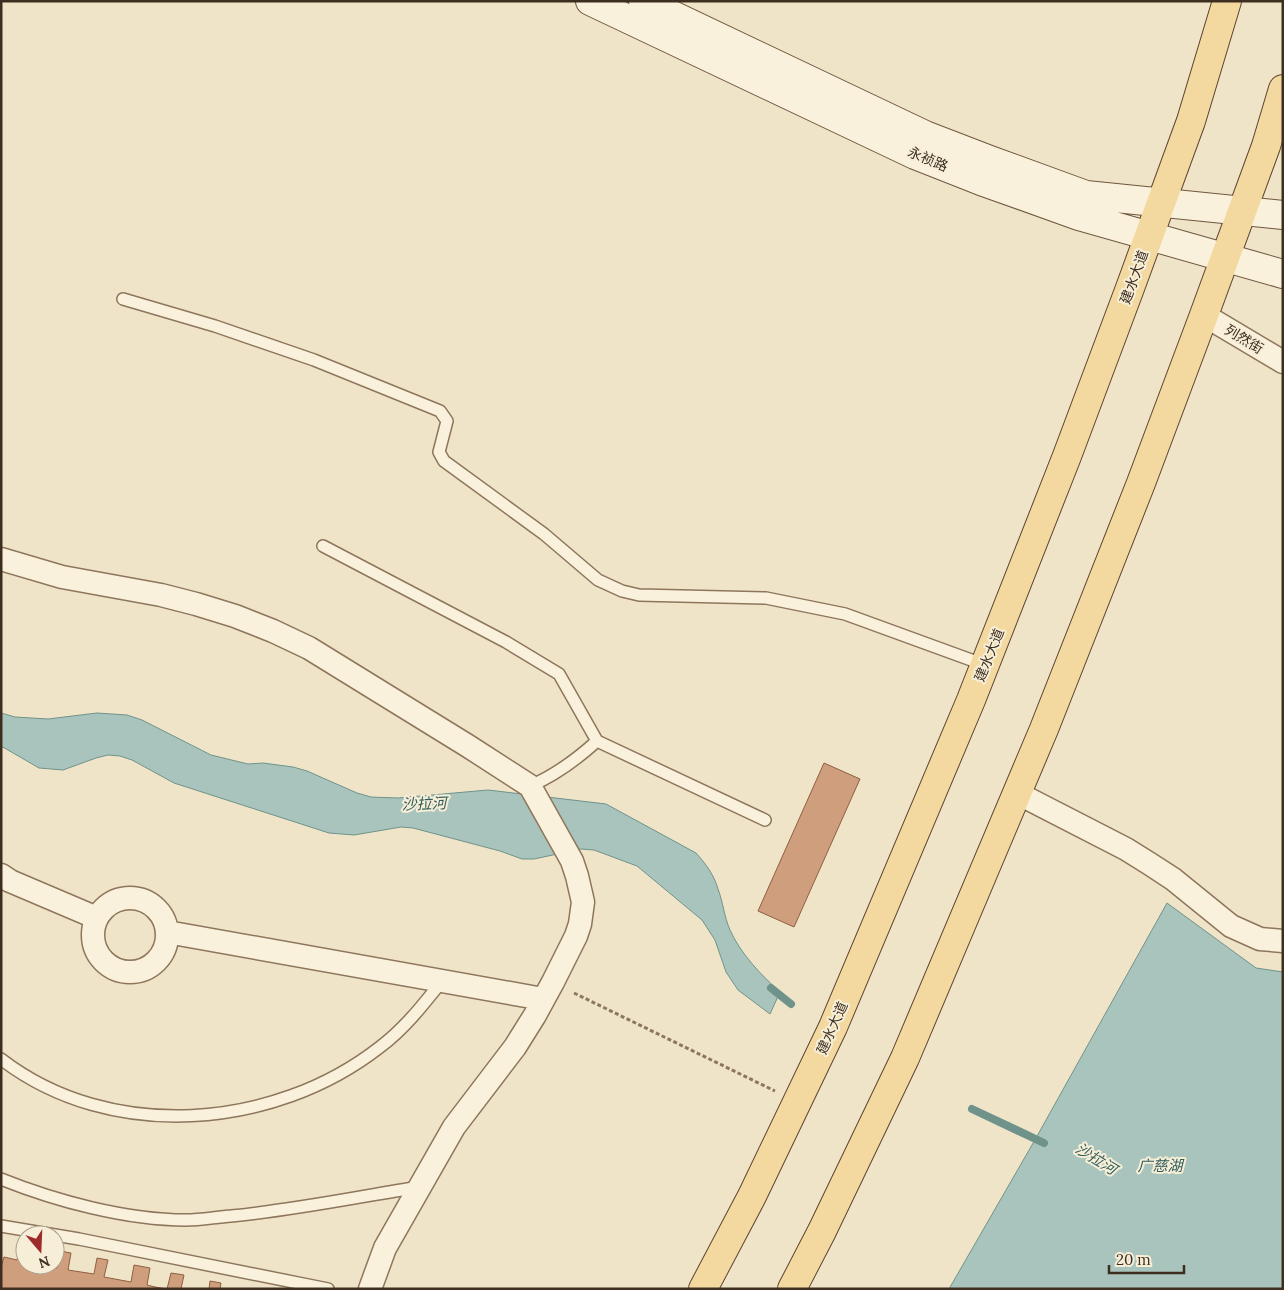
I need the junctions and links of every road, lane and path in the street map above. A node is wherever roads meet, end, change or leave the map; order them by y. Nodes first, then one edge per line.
1 (590, 1) edge
2 (643, 1) edge
3 (1227, 1) edge
4 (1283, 89) edge
5 (1162, 202) junction
6 (1242, 211) junction
7 (1283, 215) edge
8 (1149, 236) junction
9 (1225, 258) junction
10 (1283, 274) edge
11 (123, 299) dead end
12 (1204, 315) junction
13 (1283, 362) edge
14 (322, 546) dead end
15 (1, 559) edge
16 (985, 665) junction
17 (597, 741) junction
18 (530, 786) junction
19 (1017, 793) junction
20 (765, 820) dead end
21 (1, 875) edge
22 (97, 918) junction
23 (167, 932) junction
24 (1283, 941) edge
25 (442, 981) junction
26 (548, 991) junction
27 (1, 1059) edge
28 (797, 1102) junction
29 (1, 1179) edge
30 (420, 1186) junction
31 (1, 1226) edge
32 (328, 1289) edge
33 (370, 1289) edge
34 (703, 1289) edge
35 (792, 1289) edge

1 - 8 main road, 永祯路
2 - 5 main road, 永祯路
3 - 5 main road, 建水大道
4 - 6 main road
5 - 6 main road, 永祯路
5 - 8 main road, 建水大道
6 - 7 main road, 永祯路
6 - 9 main road
8 - 9 main road, 永祯路
8 - 16 main road, 建水大道
9 - 10 main road, 永祯路
9 - 12 main road
11 - 16 lane
12 - 13 street, 列然街
12 - 19 main road
14 - 17 lane
15 - 18 street
16 - 28 main road, 建水大道
17 - 18 lane
17 - 20 lane
18 - 26 street
19 - 24 street
19 - 35 main road
21 - 22 street
22 - 23 street
22 - 23 street
23 - 25 street
25 - 26 street
25 - 27 lane
26 - 28 path
26 - 30 street
28 - 34 main road, 建水大道
29 - 30 lane
30 - 33 street
31 - 32 lane

